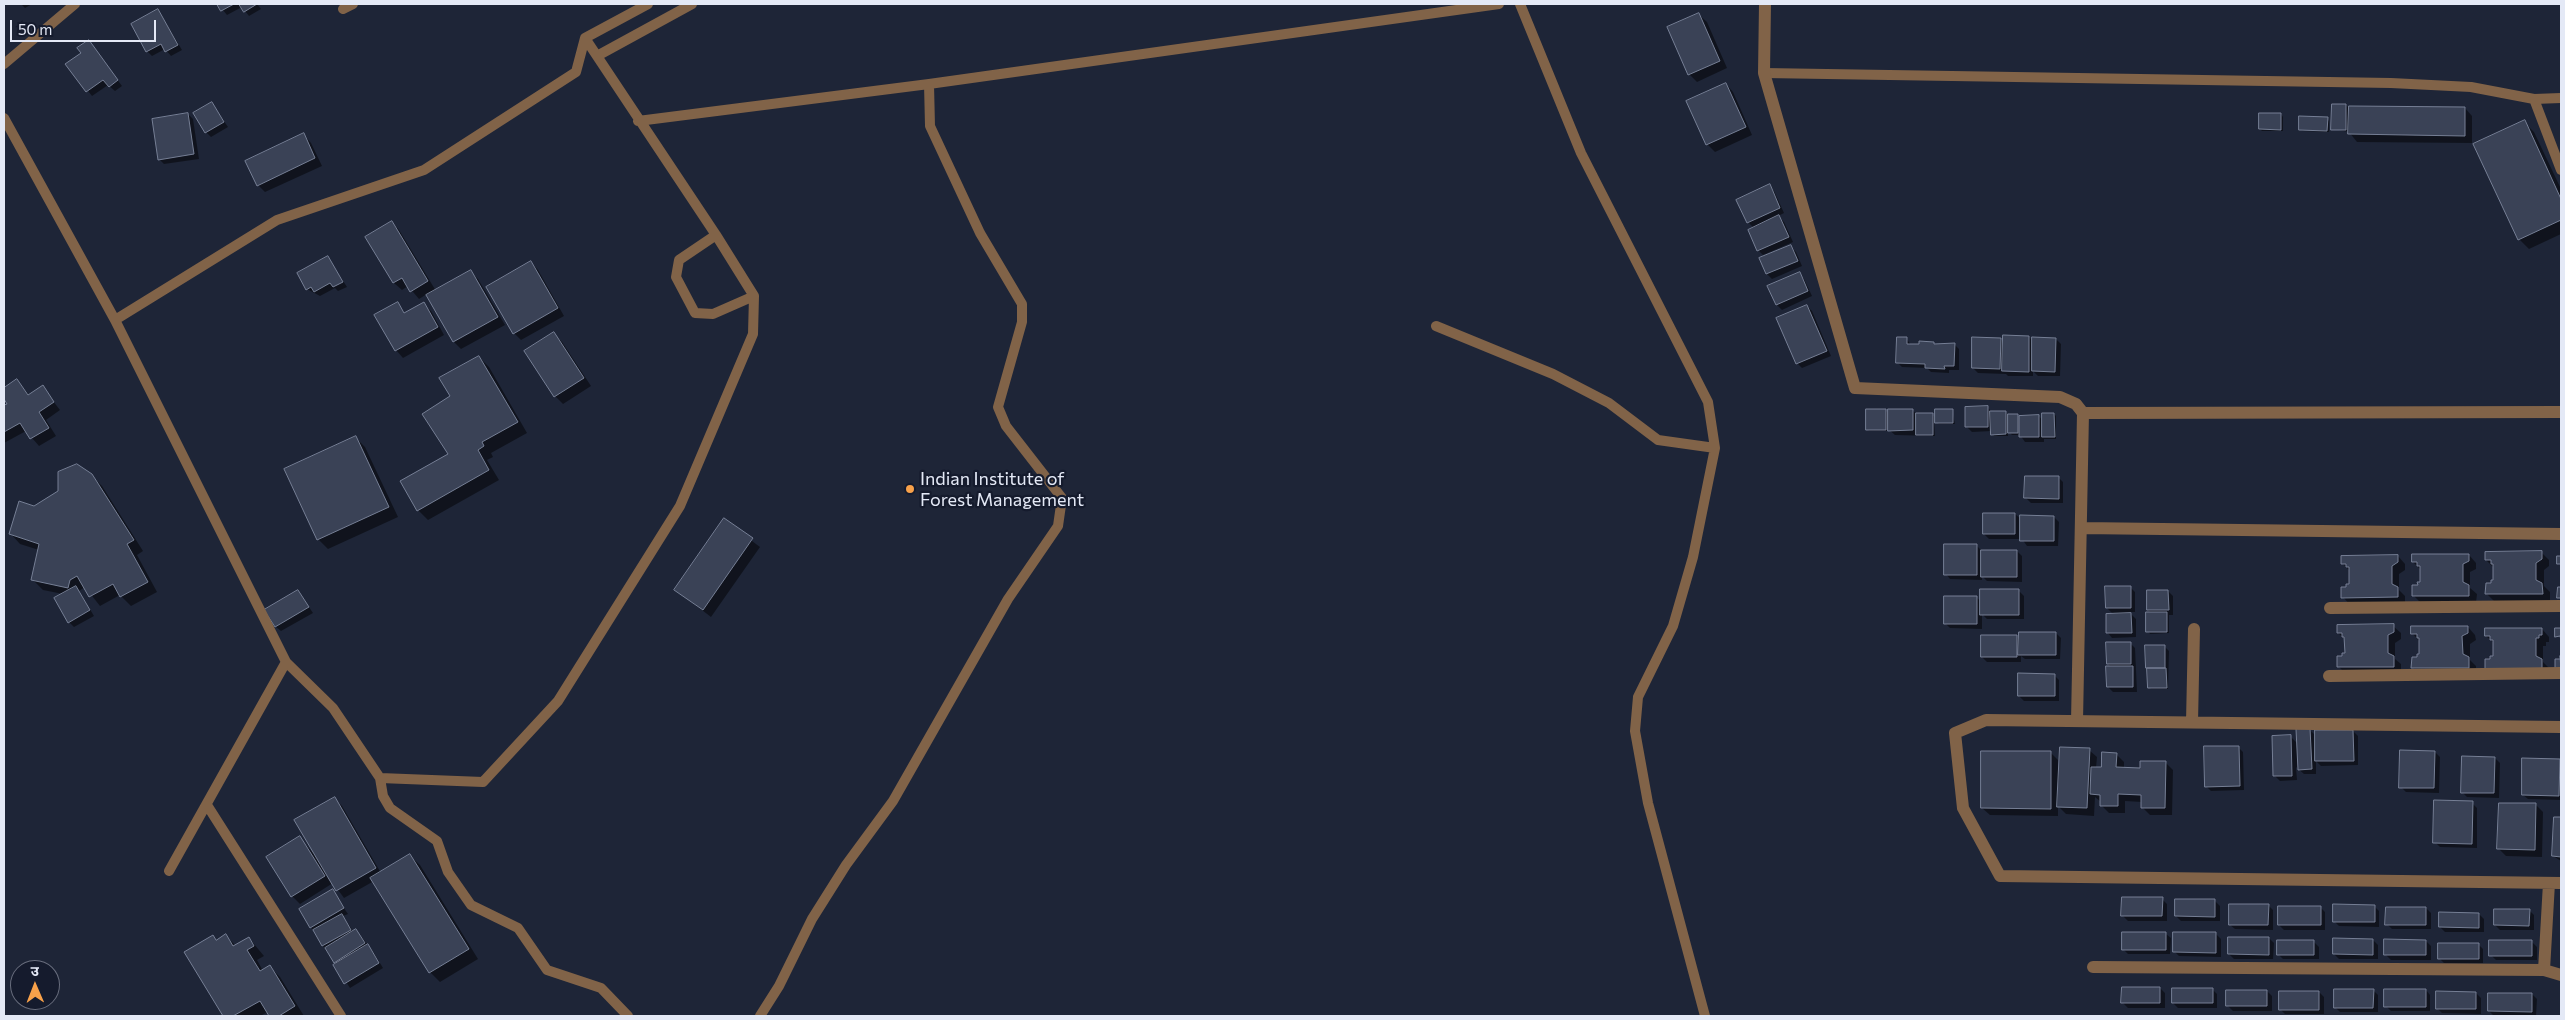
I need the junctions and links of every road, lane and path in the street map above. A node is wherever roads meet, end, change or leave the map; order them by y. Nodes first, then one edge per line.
1 (75, 4) edge
2 (353, 4) edge
3 (648, 4) edge
4 (692, 4) edge
5 (1499, 4) edge
6 (1520, 4) edge
7 (1765, 4) edge
8 (343, 9) dead end
9 (585, 38) junction
10 (596, 56) junction
11 (4, 64) edge
12 (1764, 73) junction
13 (929, 84) junction
14 (2561, 98) edge
15 (2534, 99) junction
16 (4, 118) edge
17 (638, 120) junction
18 (2561, 170) edge
19 (716, 235) junction
20 (754, 296) junction
21 (116, 320) junction
22 (1436, 326) dead end
23 (2561, 412) edge
24 (2083, 413) junction
25 (1715, 448) junction
26 (2082, 528) junction
27 (2561, 534) edge
28 (2561, 606) edge
29 (2330, 608) dead end
30 (2194, 629) dead end
31 (286, 662) junction
32 (2561, 673) edge
33 (2329, 676) dead end
34 (2077, 721) junction
35 (2192, 722) junction
36 (2561, 727) edge
37 (380, 778) junction
38 (207, 805) junction
39 (169, 871) dead end
40 (2555, 883) edge
41 (2093, 967) dead end
42 (2544, 970) junction
43 (2561, 975) edge
44 (341, 1016) edge
45 (628, 1016) edge
46 (760, 1016) edge
47 (1705, 1016) edge

1 - 11 lane
2 - 8 lane
3 - 9 lane
4 - 10 lane
5 - 13 lane
6 - 25 lane
7 - 12 street
9 - 10 lane
9 - 21 lane
10 - 17 lane
12 - 15 lane
12 - 24 street
13 - 17 lane
13 - 46 lane
14 - 15 lane
15 - 18 lane
16 - 21 lane
17 - 19 lane
19 - 20 lane
19 - 20 lane
20 - 37 lane
21 - 31 lane
22 - 25 lane
23 - 24 street
24 - 26 street
25 - 47 lane
26 - 27 street
26 - 34 street
28 - 29 street
30 - 35 street
31 - 37 lane
31 - 38 lane
32 - 33 street
34 - 35 street
34 - 40 street
35 - 36 street
37 - 45 lane
38 - 39 lane
38 - 44 lane
40 - 42 street
41 - 42 street
42 - 43 street

